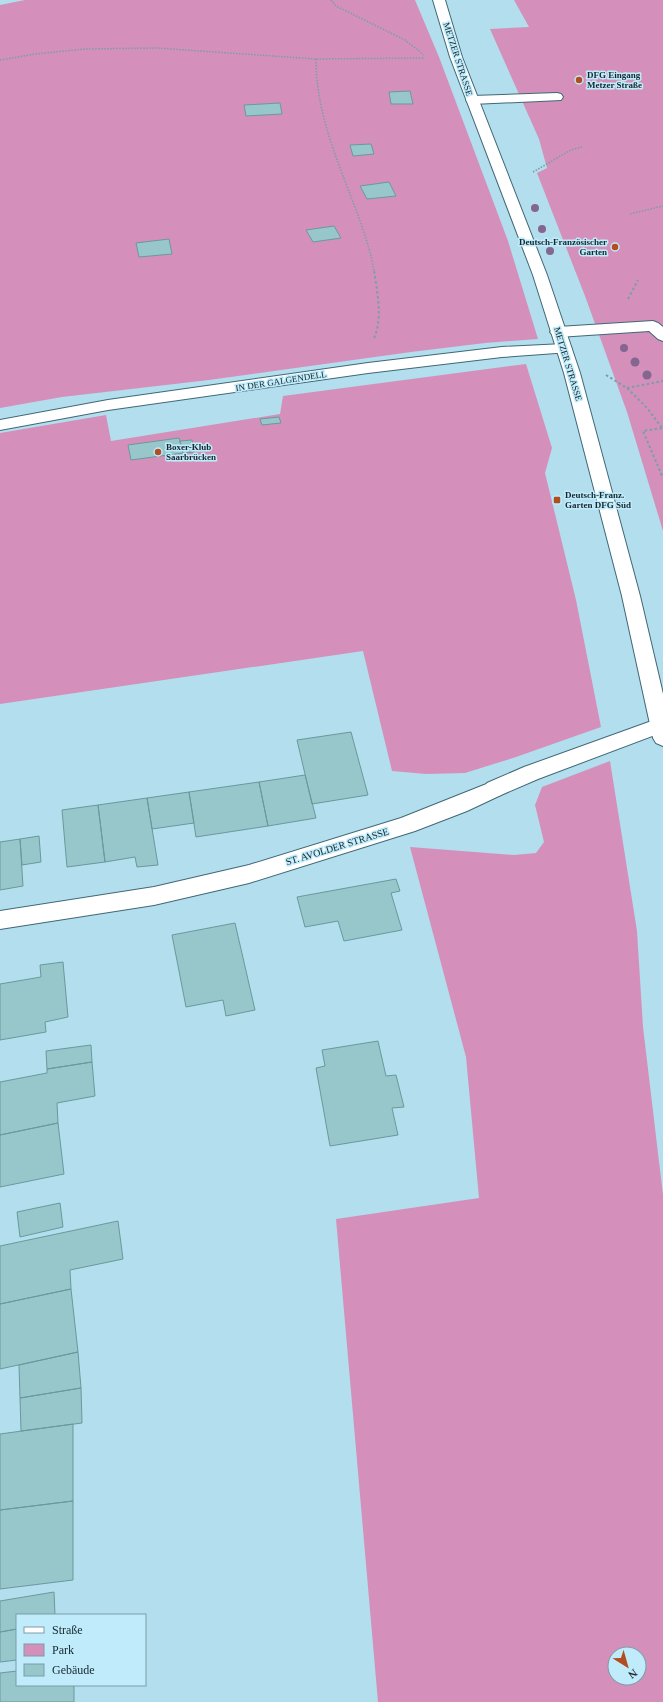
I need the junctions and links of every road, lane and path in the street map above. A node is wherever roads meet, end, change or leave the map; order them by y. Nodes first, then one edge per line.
1 (330, 0) edge
2 (439, 0) edge
3 (316, 59) junction
4 (0, 60) edge
5 (557, 97) dead end
6 (472, 100) junction
7 (582, 147) dead end
8 (529, 174) dead end
9 (663, 206) edge
10 (630, 214) dead end
11 (558, 332) junction
12 (663, 336) edge
13 (564, 349) junction
14 (368, 368) junction
15 (606, 375) dead end
16 (663, 381) edge
17 (627, 388) junction
18 (0, 425) edge
19 (662, 428) edge
20 (663, 478) edge
21 (662, 731) edge
22 (0, 920) edge

1 - 3 path
2 - 6 main road, METZER STRASSE
3 - 4 path
3 - 14 path
5 - 6 main road
6 - 11 main road, METZER STRASSE
7 - 8 path
9 - 10 path
11 - 12 main road
11 - 13 main road, METZER STRASSE
13 - 14 main road, IN DER GALGENDELL
13 - 21 main road, METZER STRASSE
14 - 18 main road, IN DER GALGENDELL
15 - 17 path
16 - 17 path
17 - 19 path
19 - 20 path
21 - 22 main road, ST. AVOLDER STRASSE

